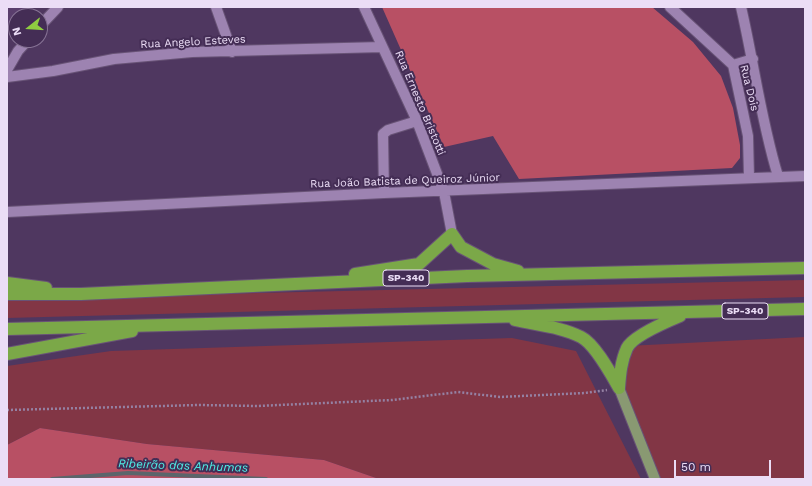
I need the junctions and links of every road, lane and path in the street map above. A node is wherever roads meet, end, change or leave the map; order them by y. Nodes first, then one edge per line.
1 (58, 7) edge
2 (216, 7) edge
3 (364, 7) edge
4 (670, 7) edge
5 (741, 7) edge
6 (48, 18) edge
7 (382, 47) junction
8 (21, 48) edge
9 (232, 52) junction
10 (753, 59) junction
11 (733, 65) junction
12 (7, 70) edge
13 (7, 77) edge
14 (417, 121) junction
15 (778, 176) junction
16 (805, 176) edge
17 (750, 177) junction
18 (444, 192) junction
19 (384, 193) junction
20 (7, 212) edge
21 (452, 234) junction
22 (805, 268) edge
23 (535, 275) junction
24 (321, 282) junction
25 (7, 283) edge
26 (7, 294) edge
27 (81, 294) junction
28 (805, 309) edge
29 (685, 313) junction
30 (494, 316) junction
31 (171, 324) junction
32 (7, 329) edge
33 (7, 354) edge
34 (619, 388) junction
35 (7, 410) edge
36 (655, 479) edge

1 - 6 street
2 - 9 street
3 - 7 street, Rua Ernesto Bristotti
4 - 11 street, Rua Dois
5 - 10 street
7 - 9 street, Rua Angelo Esteves
7 - 14 street, Rua Ernesto Bristotti
8 - 12 street
9 - 13 street, Rua Angelo Esteves
10 - 11 street
10 - 15 street
11 - 17 street, Rua Dois
14 - 18 street, Rua Ernesto Bristotti
14 - 19 street
15 - 16 street, Rua João Batista de Queiroz Júnior
15 - 17 street, Rua João Batista de Queiroz Júnior
17 - 18 street, Rua João Batista de Queiroz Júnior
18 - 19 street, Rua João Batista de Queiroz Júnior
18 - 21 street, Rua Ernesto Bristotti
19 - 20 street, Rua João Batista de Queiroz Júnior
21 - 23 highway
21 - 24 highway
22 - 23 highway, SP-340
23 - 24 highway, SP-340
24 - 27 highway, SP-340
25 - 27 highway
26 - 27 highway, SP-340
28 - 29 highway, SP-340
29 - 30 highway, SP-340
29 - 34 highway
30 - 31 highway, SP-340
30 - 34 highway
31 - 32 highway, SP-340
31 - 33 highway
34 - 35 path
34 - 36 main road

